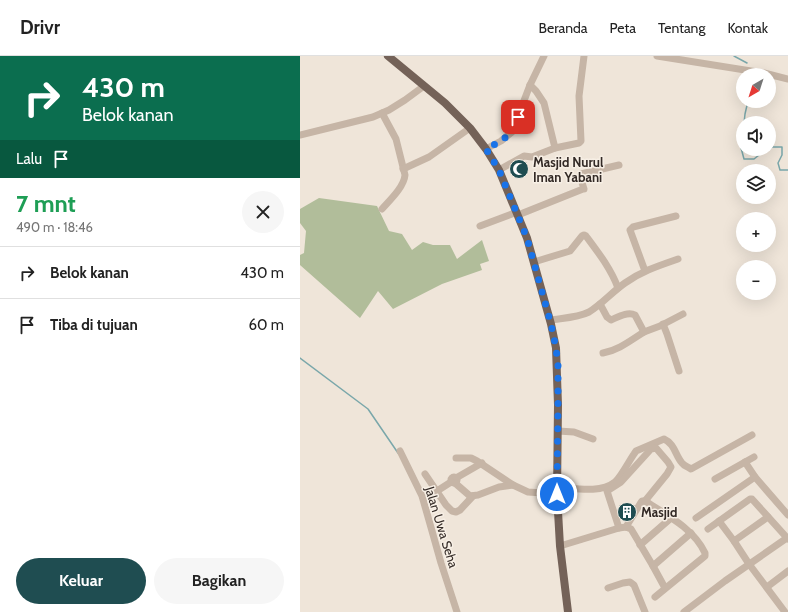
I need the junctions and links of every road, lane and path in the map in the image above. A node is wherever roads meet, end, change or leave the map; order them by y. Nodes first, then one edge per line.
1 (544, 56) edge
2 (584, 56) edge
3 (657, 56) edge
4 (394, 58) edge
5 (788, 78) edge
6 (424, 86) junction
7 (533, 88) junction
8 (382, 113) junction
9 (470, 128) junction
10 (300, 135) edge
11 (555, 148) junction
12 (486, 149) junction
13 (619, 165) dead end
14 (403, 169) junction
15 (499, 170) junction
16 (382, 209) dead end
17 (517, 214) junction
18 (676, 216) dead end
19 (480, 226) dead end
20 (678, 259) dead end
21 (534, 262) junction
22 (645, 271) junction
23 (618, 288) junction
24 (600, 304) junction
25 (683, 314) dead end
26 (550, 320) junction
27 (663, 324) junction
28 (644, 332) junction
29 (603, 353) dead end
30 (679, 372) dead end
31 (558, 431) junction
32 (752, 435) dead end
33 (593, 439) dead end
34 (400, 451) dead end
35 (754, 457) dead end
36 (456, 458) dead end
37 (745, 462) junction
38 (482, 463) junction
39 (425, 474) dead end
40 (755, 477) junction
41 (715, 479) dead end
42 (454, 481) junction
43 (513, 485) junction
44 (557, 490) junction
45 (436, 491) junction
46 (473, 496) junction
47 (645, 501) junction
48 (788, 504) edge
49 (781, 508) junction
50 (788, 515) edge
51 (768, 517) junction
52 (671, 518) junction
53 (696, 518) dead end
54 (719, 521) junction
55 (623, 527) junction
56 (708, 529) dead end
57 (691, 533) junction
58 (787, 538) edge
59 (734, 541) junction
60 (640, 545) junction
61 (560, 546) junction
62 (749, 564) junction
63 (653, 566) junction
64 (788, 570) edge
65 (767, 587) junction
66 (608, 588) dead end
67 (665, 588) junction
68 (655, 597) dead end
69 (785, 608) edge
70 (457, 612) edge
71 (568, 612) edge
72 (645, 612) edge
73 (684, 612) edge

1 - 7 street
2 - 11 street
3 - 5 street
4 - 6 main road
6 - 8 street
6 - 9 main road
7 - 11 street
7 - 12 street
8 - 10 street
8 - 14 street
9 - 12 main road
9 - 14 street
11 - 15 street
12 - 15 main road
13 - 17 street
14 - 16 street
15 - 17 main road
17 - 19 street
17 - 21 main road
18 - 22 street
20 - 22 street
21 - 23 street
21 - 26 main road
22 - 23 street
23 - 24 street
24 - 26 street
24 - 28 street
25 - 27 street
26 - 31 main road
27 - 28 street
27 - 30 street
28 - 29 street
31 - 33 street
31 - 44 main road
32 - 44 street
34 - 70 street, Jalan Uwa Seha
35 - 37 street
36 - 38 street
37 - 40 street
37 - 41 street
38 - 42 street
38 - 43 street
39 - 45 street
40 - 49 street
40 - 53 street
42 - 45 street
42 - 46 street
43 - 44 street
43 - 46 street
44 - 61 main road
45 - 46 street
47 - 52 street
47 - 55 street
47 - 55 street
48 - 49 street
49 - 50 street
51 - 54 street
51 - 58 street
51 - 59 street
52 - 57 street
52 - 60 street
54 - 56 street
54 - 59 street
55 - 60 street
55 - 61 street
57 - 63 street
57 - 67 street
58 - 62 street
59 - 62 street
60 - 63 street
61 - 71 main road
62 - 65 street
62 - 73 street
63 - 67 street
64 - 65 street
65 - 69 street
66 - 72 street
67 - 68 street

